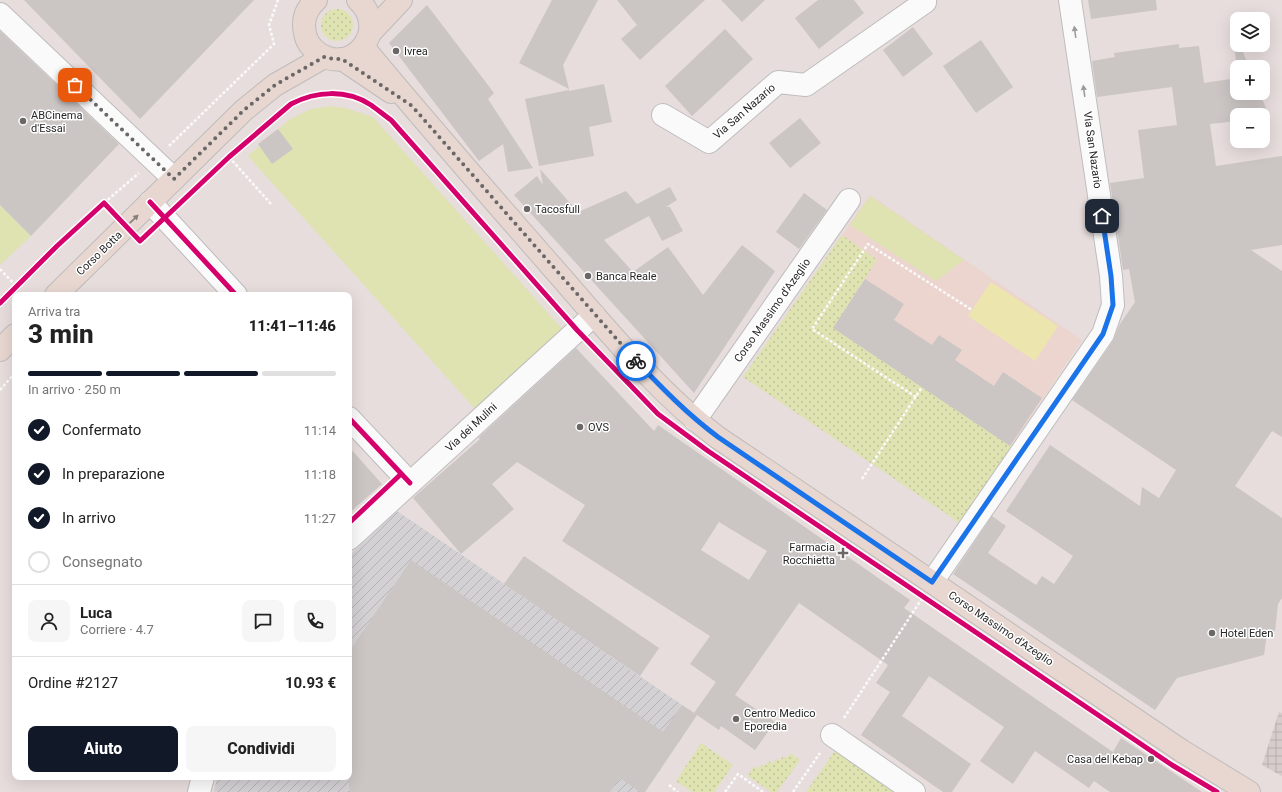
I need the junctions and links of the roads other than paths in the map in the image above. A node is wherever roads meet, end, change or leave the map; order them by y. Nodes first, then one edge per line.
1 (358, 0) edge
2 (401, 0) edge
3 (925, 0) edge
4 (1070, 0) edge
5 (313, 1) edge
6 (0, 14) edge
7 (366, 40) junction
8 (333, 58) junction
9 (412, 106) junction
10 (663, 115) dead end
11 (174, 179) junction
12 (849, 200) dead end
13 (150, 202) junction
14 (59, 292) edge
15 (233, 292) edge
16 (594, 315) junction
17 (12, 338) edge
18 (0, 350) edge
19 (695, 420) junction
20 (352, 421) edge
21 (410, 484) junction
22 (352, 536) edge
23 (925, 593) junction
24 (832, 735) road end
25 (202, 780) edge
26 (199, 792) edge
27 (914, 792) edge
28 (1249, 792) edge

1 - 7 main road
2 - 7 main road, Corso Botta
3 - 10 street, Via San Nazario
23 -> 4 street, Via San Nazario
5 - 8 main road, Corso Massimo d'Azeglio
6 - 11 street
7 - 8 main road, Corso Botta
7 - 9 main road, Corso Massimo d'Azeglio
8 - 9 main road, Corso Massimo d'Azeglio
8 - 11 main road, Corso Botta
9 - 16 main road, Corso Massimo d'Azeglio
11 - 13 main road, Corso Botta
12 - 19 street, Corso Massimo d'Azeglio
14 -> 13 main road, Corso Botta
13 - 15 street
16 - 19 main road, Corso Massimo d'Azeglio
16 - 21 street, Via dei Mulini
17 - 18 main road
19 - 23 main road, Corso Massimo d'Azeglio
20 - 21 street
21 - 22 street, Via dei Mulini
23 - 28 main road, Corso Massimo d'Azeglio
24 - 27 street
25 - 26 street

